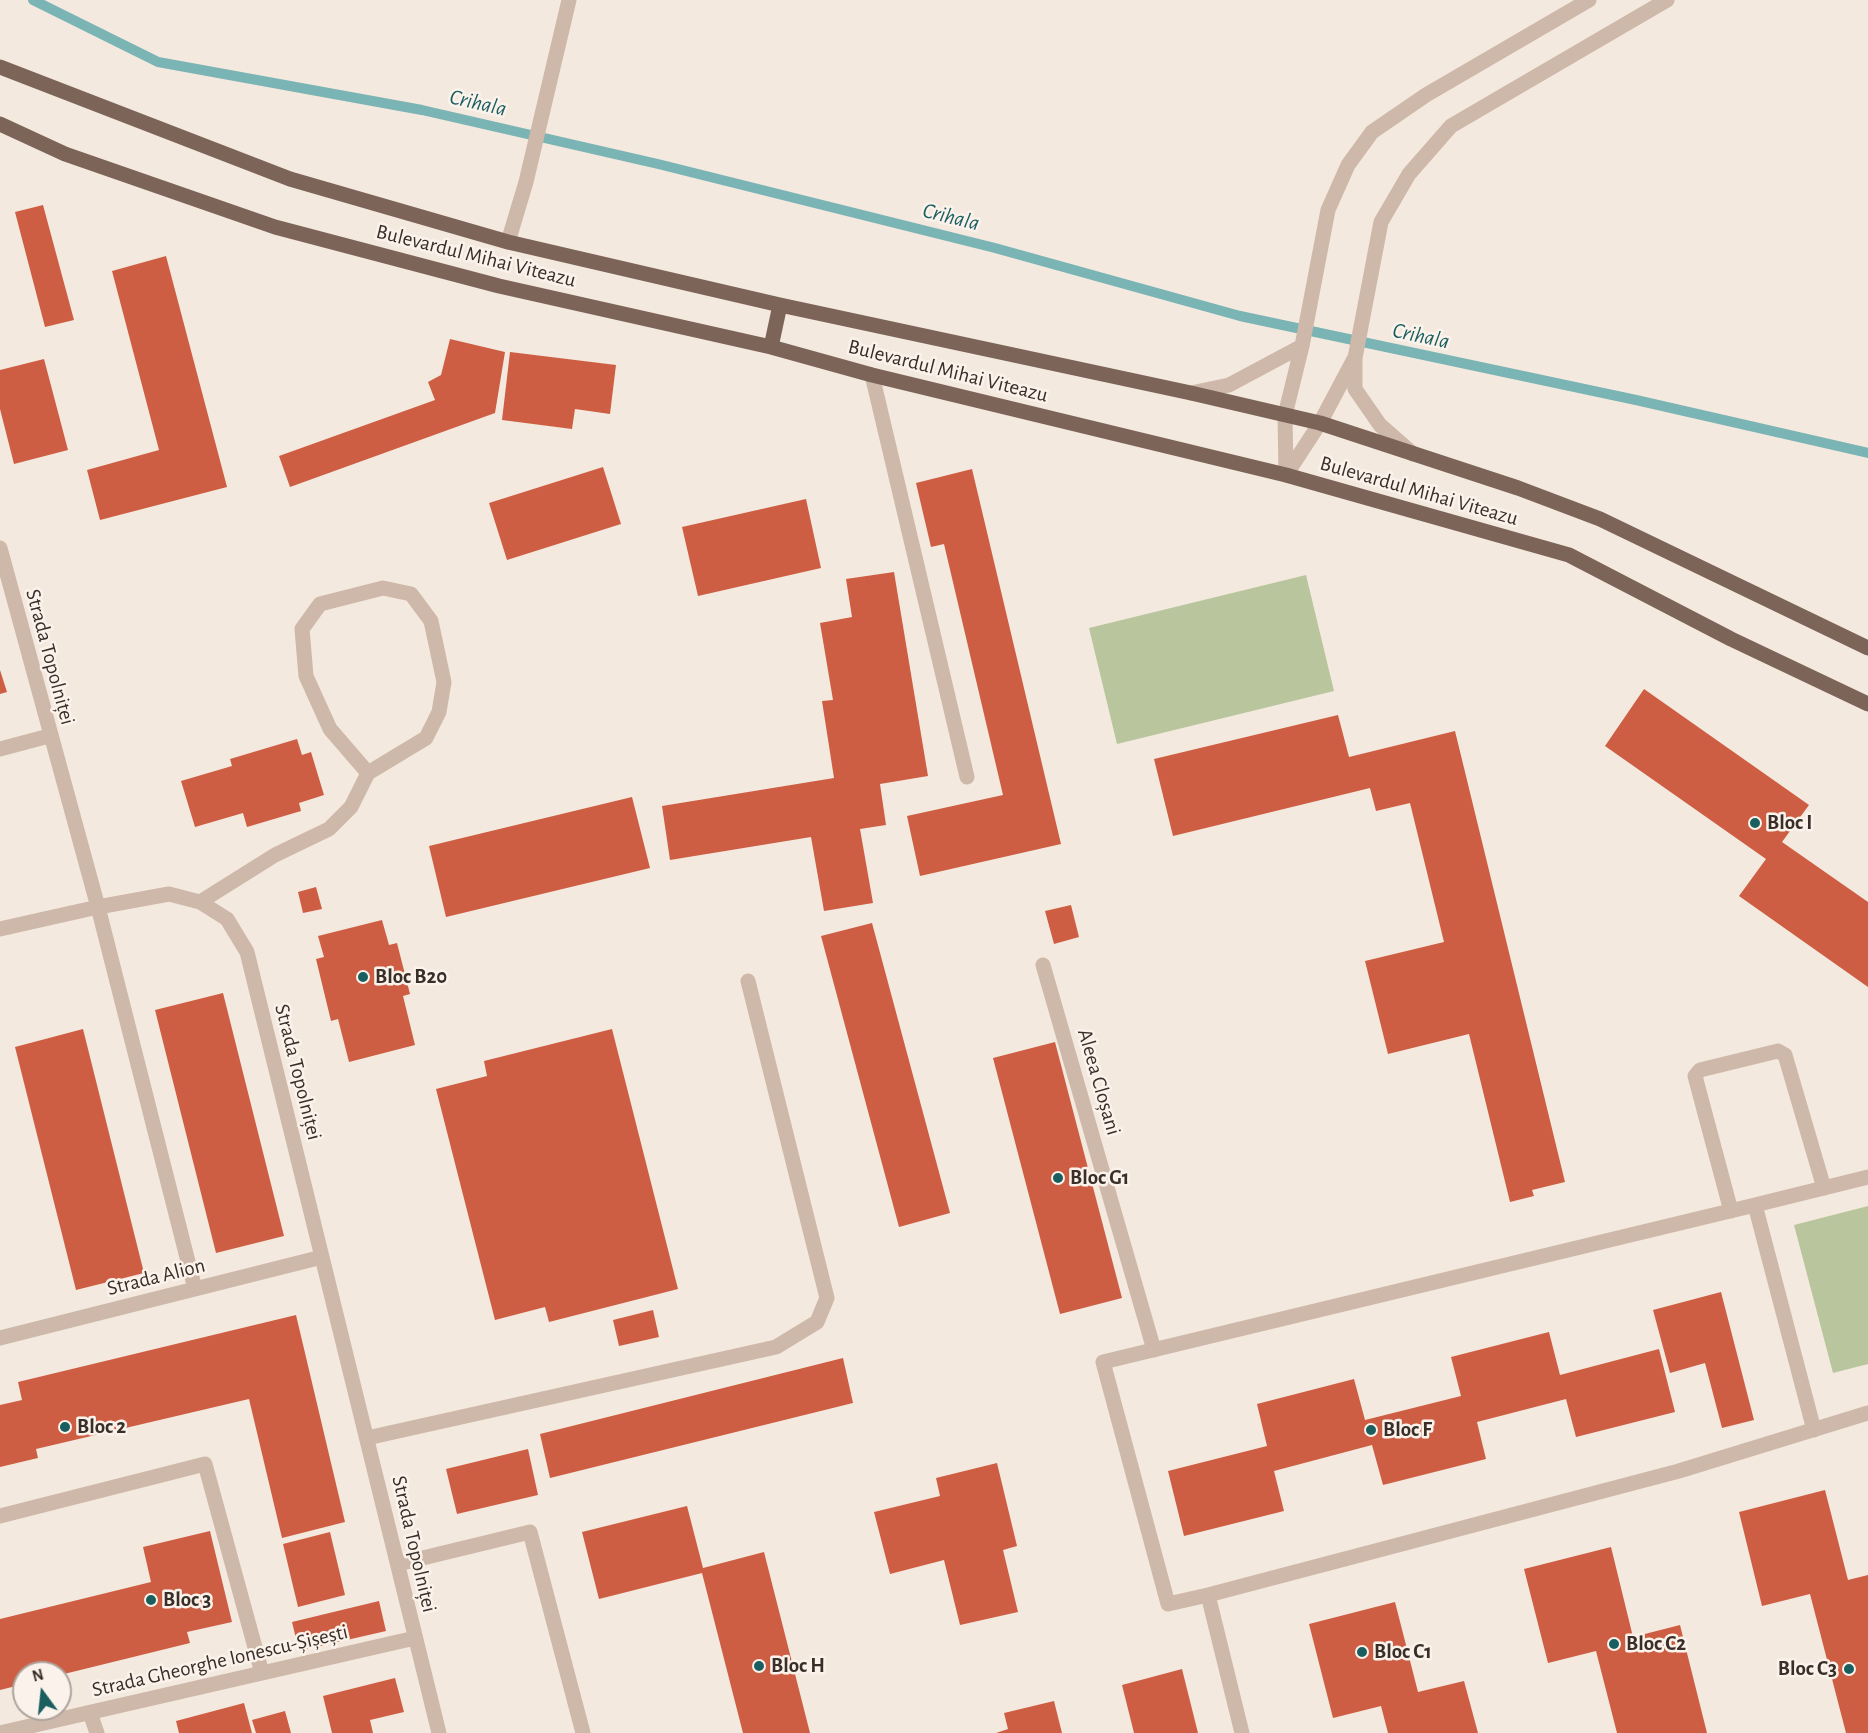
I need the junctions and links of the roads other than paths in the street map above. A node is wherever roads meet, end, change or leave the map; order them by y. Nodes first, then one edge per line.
1 (1589, 0) edge
2 (1667, 0) edge
3 (568, 1) edge
4 (0, 67) edge
5 (0, 124) edge
6 (508, 242) junction
7 (780, 306) junction
8 (1302, 346) junction
9 (771, 347) junction
10 (1355, 358) junction
11 (872, 375) junction
12 (1191, 393) junction
13 (1285, 415) junction
14 (1320, 423) junction
15 (1414, 455) junction
16 (1286, 475) junction
17 (0, 548) edge
18 (1868, 648) edge
19 (1868, 704) edge
20 (49, 736) junction
21 (0, 749) edge
22 (368, 773) junction
23 (967, 777) dead end
24 (200, 902) junction
25 (98, 907) junction
26 (0, 929) edge
27 (1043, 965) dead end
28 (748, 981) dead end
29 (1868, 1177) edge
30 (1824, 1188) junction
31 (1755, 1205) junction
32 (1731, 1211) junction
33 (322, 1257) junction
34 (195, 1289) junction
35 (0, 1338) edge
36 (1154, 1350) junction
37 (1868, 1413) edge
38 (1814, 1430) junction
39 (367, 1438) junction
40 (0, 1516) edge
41 (398, 1564) junction
42 (1208, 1594) junction
43 (415, 1638) junction
44 (262, 1673) junction
45 (90, 1713) junction
46 (0, 1733) edge
47 (97, 1733) edge
48 (439, 1733) edge
49 (583, 1733) edge
50 (1242, 1733) edge

1 - 8 street
2 - 10 street
3 - 6 street
4 - 6 main road, Bulevardul Mihai Viteazu
5 - 9 main road, Bulevardul Mihai Viteazu
6 - 7 main road, Bulevardul Mihai Viteazu
7 - 9 main road
7 - 12 main road, Bulevardul Mihai Viteazu
8 - 12 street
8 - 13 street
9 - 11 main road, Bulevardul Mihai Viteazu
10 - 14 street
10 - 15 street
11 - 16 main road, Bulevardul Mihai Viteazu
11 - 23 street
12 - 13 main road, Bulevardul Mihai Viteazu
13 - 14 main road, Bulevardul Mihai Viteazu
13 - 16 street
14 - 15 main road, Bulevardul Mihai Viteazu
14 - 16 street
15 - 18 main road, Bulevardul Mihai Viteazu
16 - 19 main road, Bulevardul Mihai Viteazu
17 - 20 street, Strada Topolniței
20 - 21 street
20 - 25 street, Strada Topolniței
22 - 22 street
22 - 24 street
24 - 25 street, Strada Topolniței
24 - 33 street, Strada Topolniței
25 - 26 street
25 - 34 street
27 - 36 street, Aleea Cloșani
28 - 39 street
29 - 30 street
30 - 31 street
30 - 32 street
31 - 32 street
31 - 38 street
32 - 36 street
33 - 34 street, Strada Alion
33 - 39 street, Strada Topolniței
34 - 35 street, Strada Alion
36 - 42 street
37 - 38 street
38 - 42 street
39 - 41 street, Strada Topolniței
40 - 44 street
41 - 43 street, Strada Topolniței
41 - 49 street
42 - 50 street
43 - 44 street, Strada Gheorghe Ionescu-Șișești
43 - 48 street, Strada Topolniței
44 - 45 street, Strada Gheorghe Ionescu-Șișești
45 - 46 street, Strada Gheorghe Ionescu-Șișești
45 - 47 street

